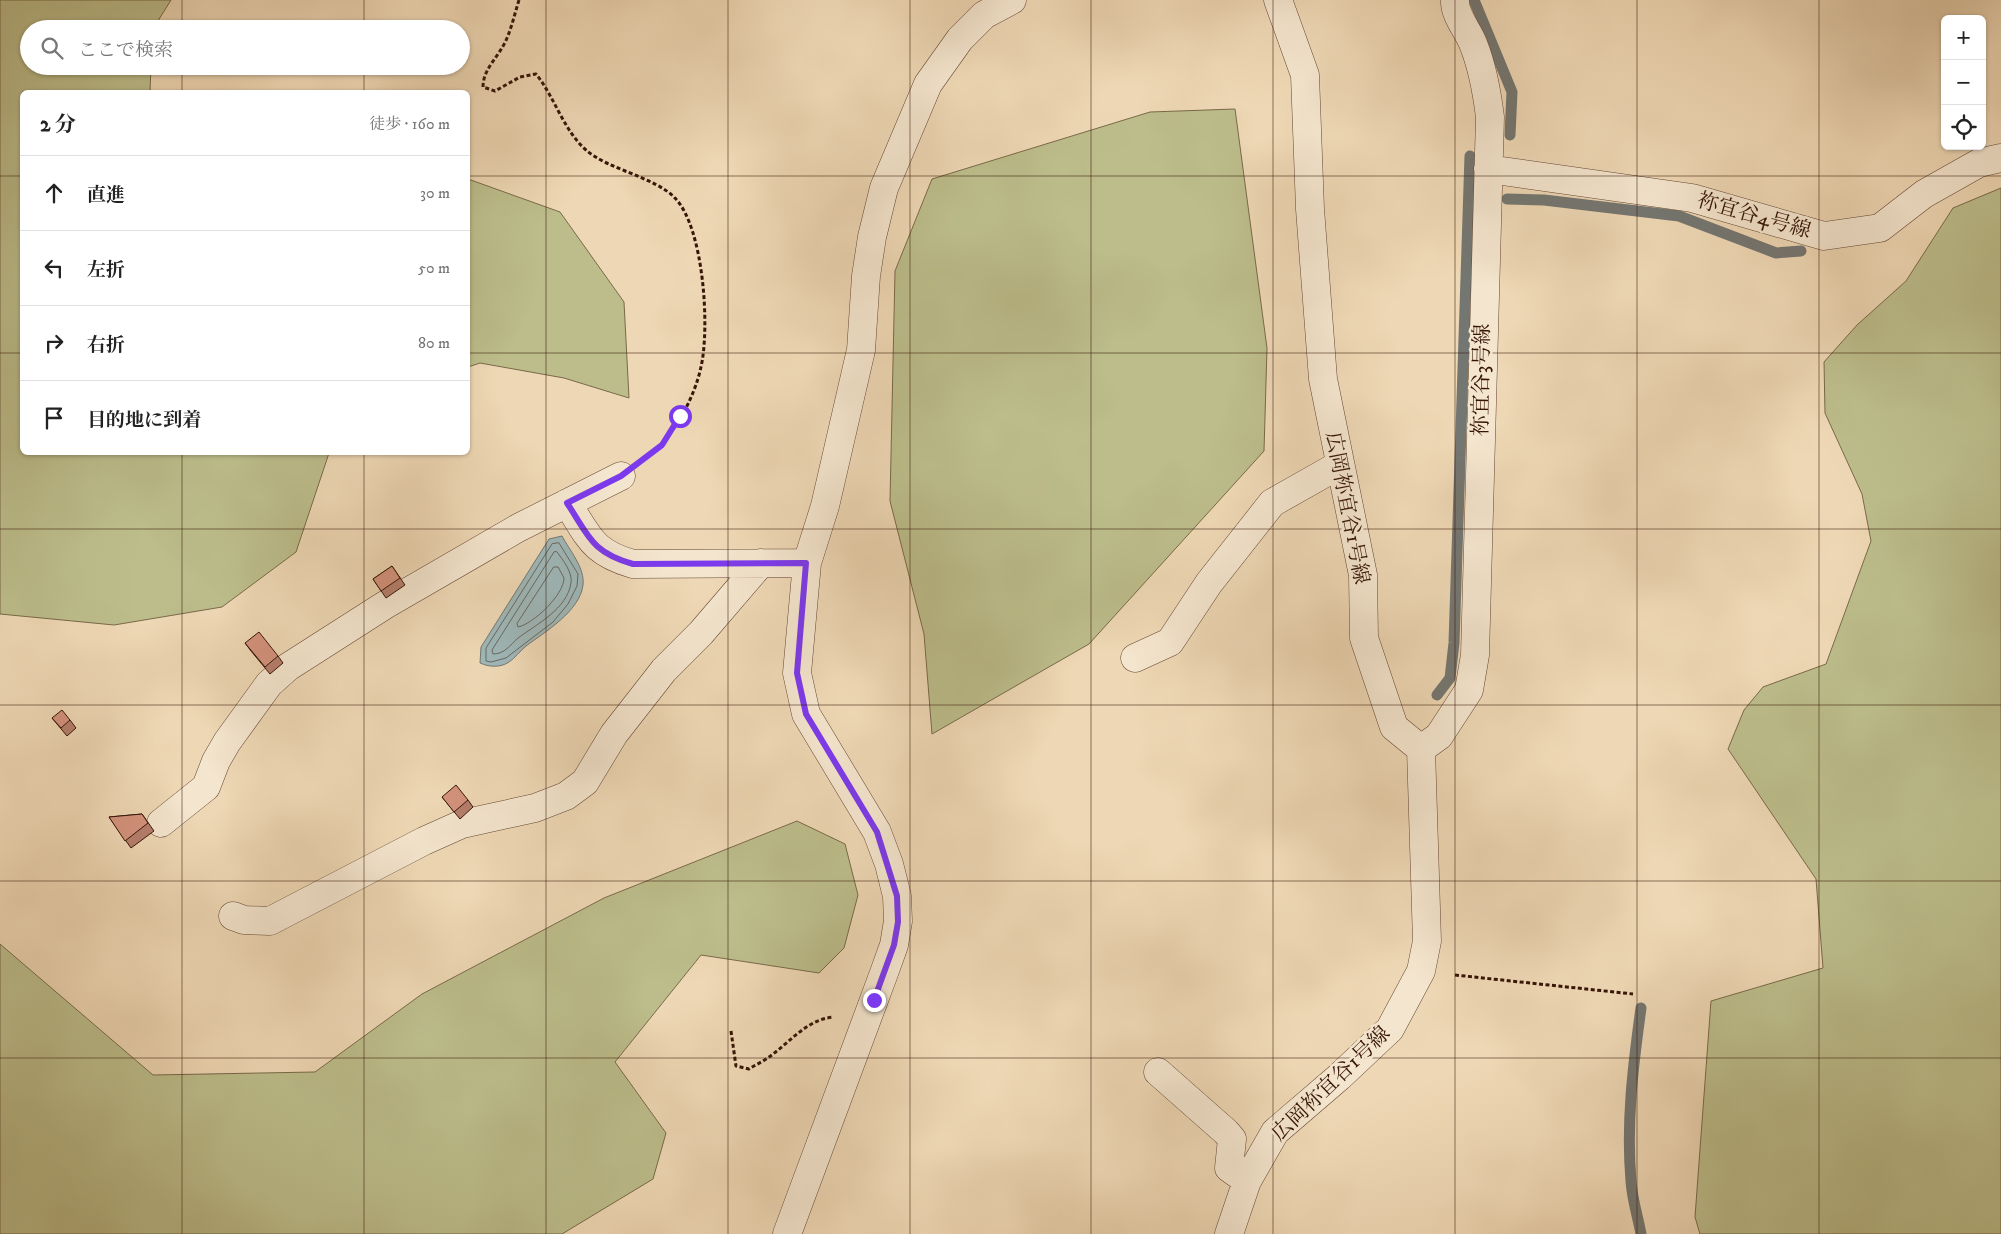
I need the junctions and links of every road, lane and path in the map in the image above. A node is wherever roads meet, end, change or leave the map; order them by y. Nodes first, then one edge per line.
1 (519, 0) edge
2 (1012, 0) edge
3 (1278, 0) edge
4 (1453, 2) edge
5 (2001, 158) edge
6 (1488, 169) junction
7 (1340, 465) junction
8 (621, 476) joint
9 (567, 503) junction
10 (762, 563) junction
11 (806, 563) junction
12 (1135, 658) dead end
13 (1422, 749) junction
14 (161, 822) dead end
15 (233, 916) dead end
16 (1421, 971) junction
17 (1633, 994) dead end
18 (868, 1013) junction
19 (731, 1031) dead end
20 (1158, 1072) dead end
21 (1247, 1181) junction
22 (786, 1234) edge
23 (1229, 1234) edge

1 - 8 path
2 - 11 street
3 - 7 street, 広岡祢宜谷1号線
4 - 6 street, 祢宜谷3号線
5 - 6 street, 祢宜谷4号線
6 - 13 street, 祢宜谷3号線
7 - 12 street
7 - 13 street, 広岡祢宜谷1号線
8 - 9 street
9 - 10 street
9 - 14 street
10 - 11 street
10 - 15 street
11 - 18 street
13 - 16 street, 広岡祢宜谷1号線
16 - 17 path
16 - 21 street, 広岡祢宜谷1号線
18 - 19 path
18 - 22 street
20 - 21 street
21 - 23 street, 広岡祢宜谷1号線

